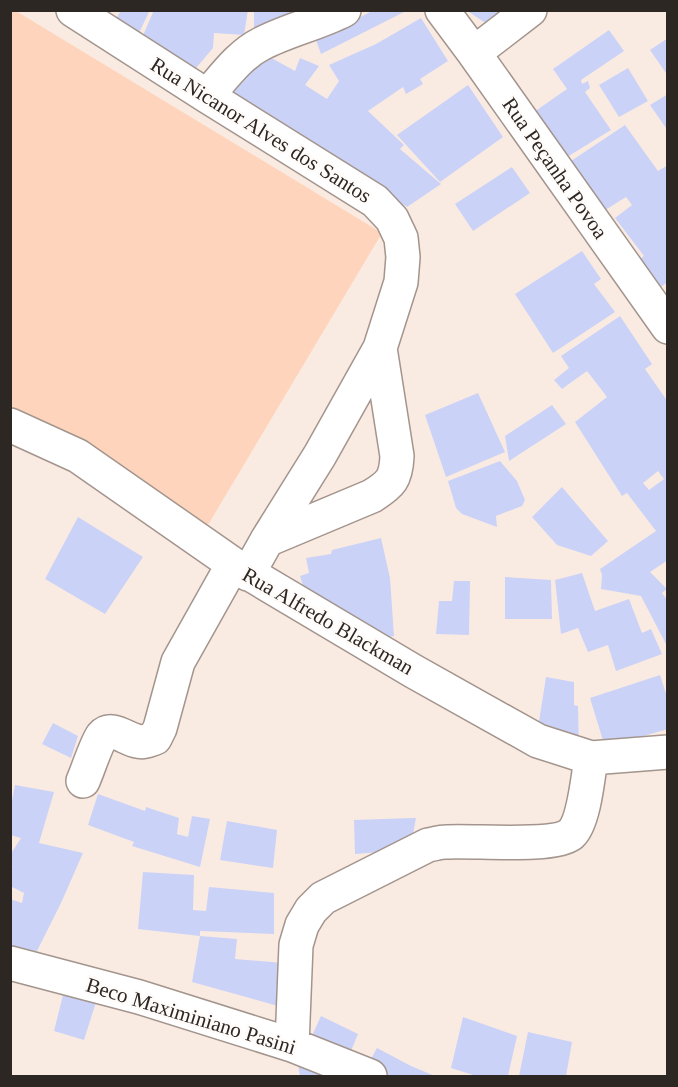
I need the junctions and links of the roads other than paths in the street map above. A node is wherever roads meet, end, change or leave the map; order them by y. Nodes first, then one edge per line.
1 (73, 10) edge
2 (344, 10) edge
3 (442, 10) edge
4 (530, 10) edge
5 (474, 53) junction
6 (207, 96) junction
7 (668, 327) edge
8 (380, 348) junction
9 (10, 425) edge
10 (267, 540) junction
11 (240, 569) junction
12 (668, 752) edge
13 (591, 758) junction
14 (83, 781) dead end
15 (10, 963) edge
16 (292, 1045) junction
17 (370, 1077) edge

1 - 6 street, Rua Nicanor Alves dos Santos
2 - 6 street
3 - 5 street, Rua Peçanha Povoa
4 - 5 street
5 - 7 street, Rua Peçanha Povoa
6 - 8 street, Rua Nicanor Alves dos Santos
8 - 10 street
8 - 10 street, Rua Alfredo Blackman
9 - 11 street, Rua Alfredo Blackman
10 - 11 street
11 - 13 street, Rua Alfredo Blackman
11 - 14 street
12 - 13 street, Rua Alfredo Blackman
13 - 16 street
15 - 16 street, Beco Maximiniano Pasini
16 - 17 street, Beco Maximiniano Pasini

